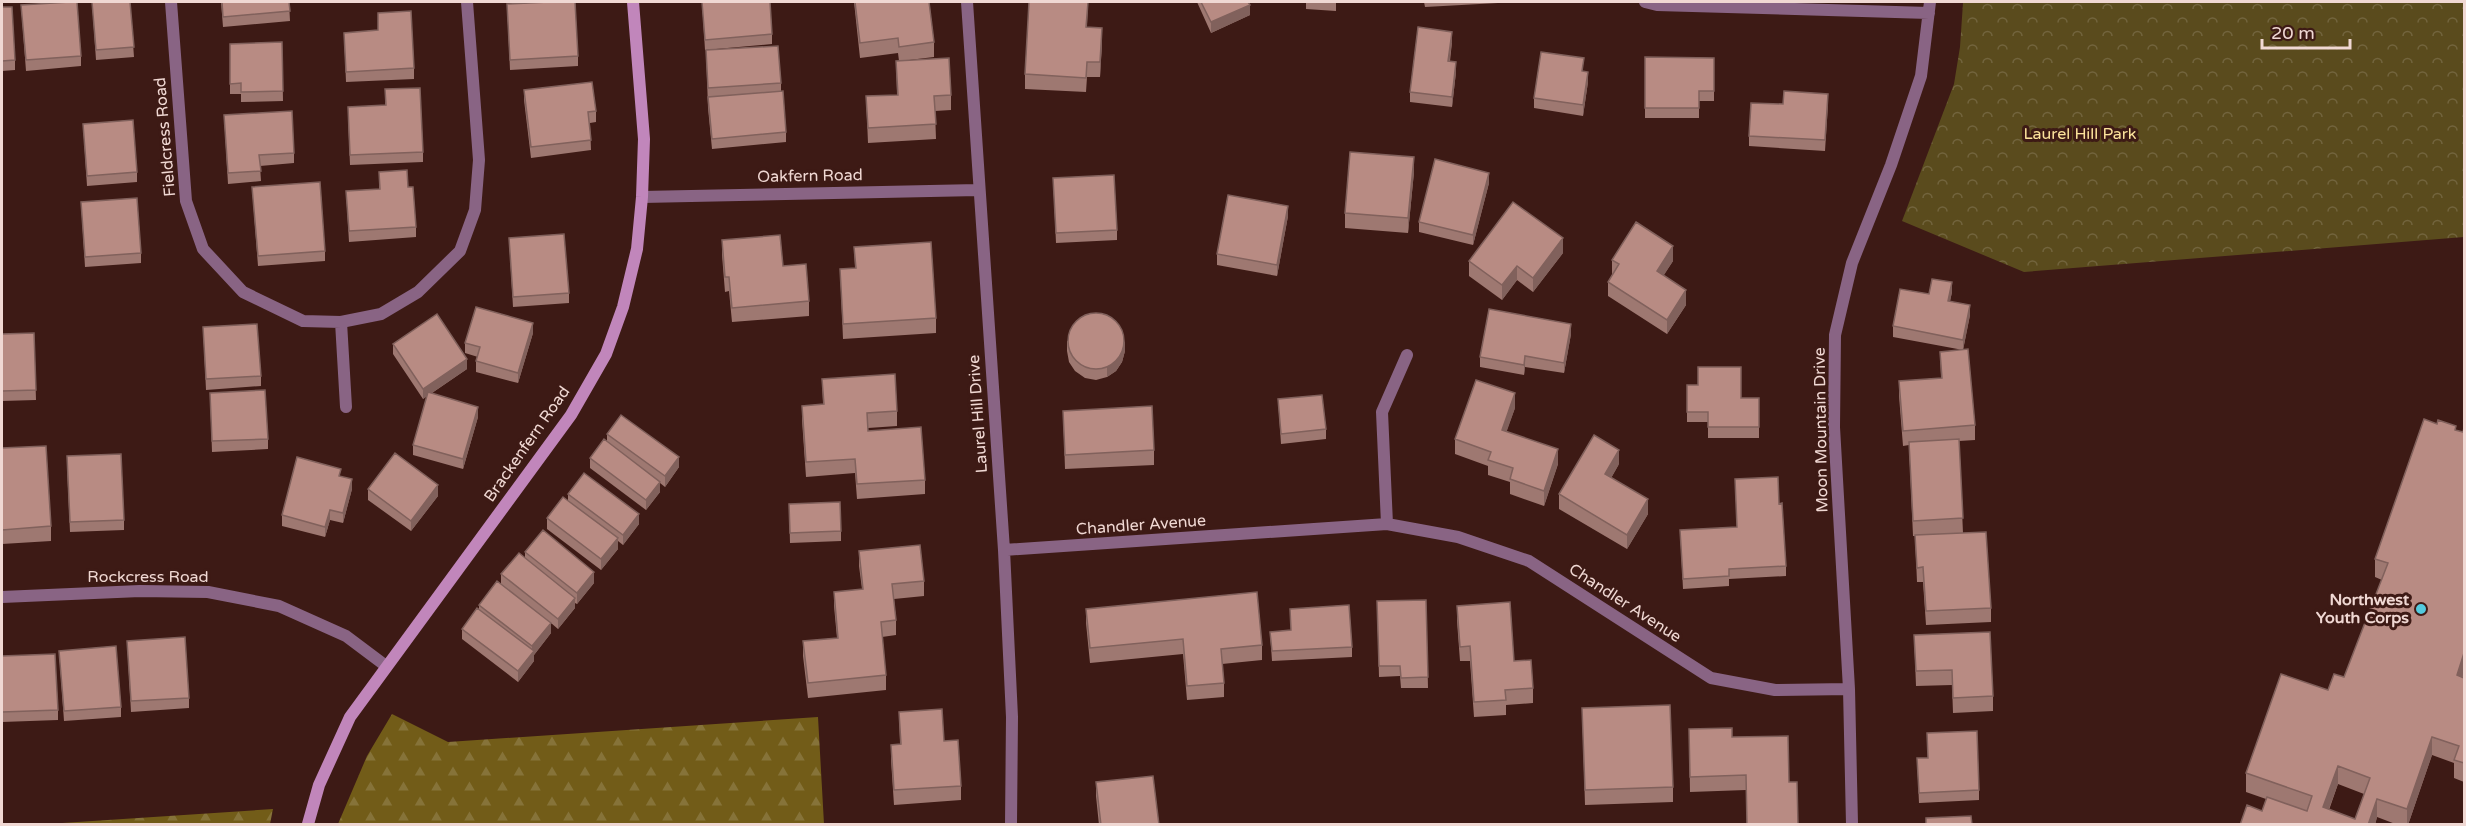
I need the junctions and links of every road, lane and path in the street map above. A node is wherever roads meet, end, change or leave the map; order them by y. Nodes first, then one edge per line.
1 (171, 2) edge
2 (467, 2) edge
3 (633, 2) edge
4 (967, 2) edge
5 (1645, 2) edge
6 (1929, 7) edge
7 (978, 190) junction
8 (642, 197) junction
9 (341, 322) junction
10 (1407, 355) dead end
11 (346, 407) dead end
12 (1387, 524) junction
13 (1004, 550) junction
14 (2, 597) edge
15 (386, 666) junction
16 (1849, 689) junction
17 (308, 825) edge
18 (1011, 825) edge
19 (1852, 825) edge

1 - 9 street, Fieldcress Road
2 - 9 street, Fieldcress Road
3 - 8 street, Brackenfern Road
4 - 7 street, Laurel Hill Drive
5 - 6 street, Moon Mountain Drive
6 - 16 street, Moon Mountain Drive
7 - 8 street, Oakfern Road
7 - 13 street, Laurel Hill Drive
8 - 15 street, Brackenfern Road
9 - 11 street
10 - 12 street
12 - 13 street, Chandler Avenue
12 - 16 street, Chandler Avenue
13 - 18 street, Laurel Hill Drive
14 - 15 street, Rockcress Road
15 - 17 street, Brackenfern Road
16 - 19 street, Moon Mountain Drive

